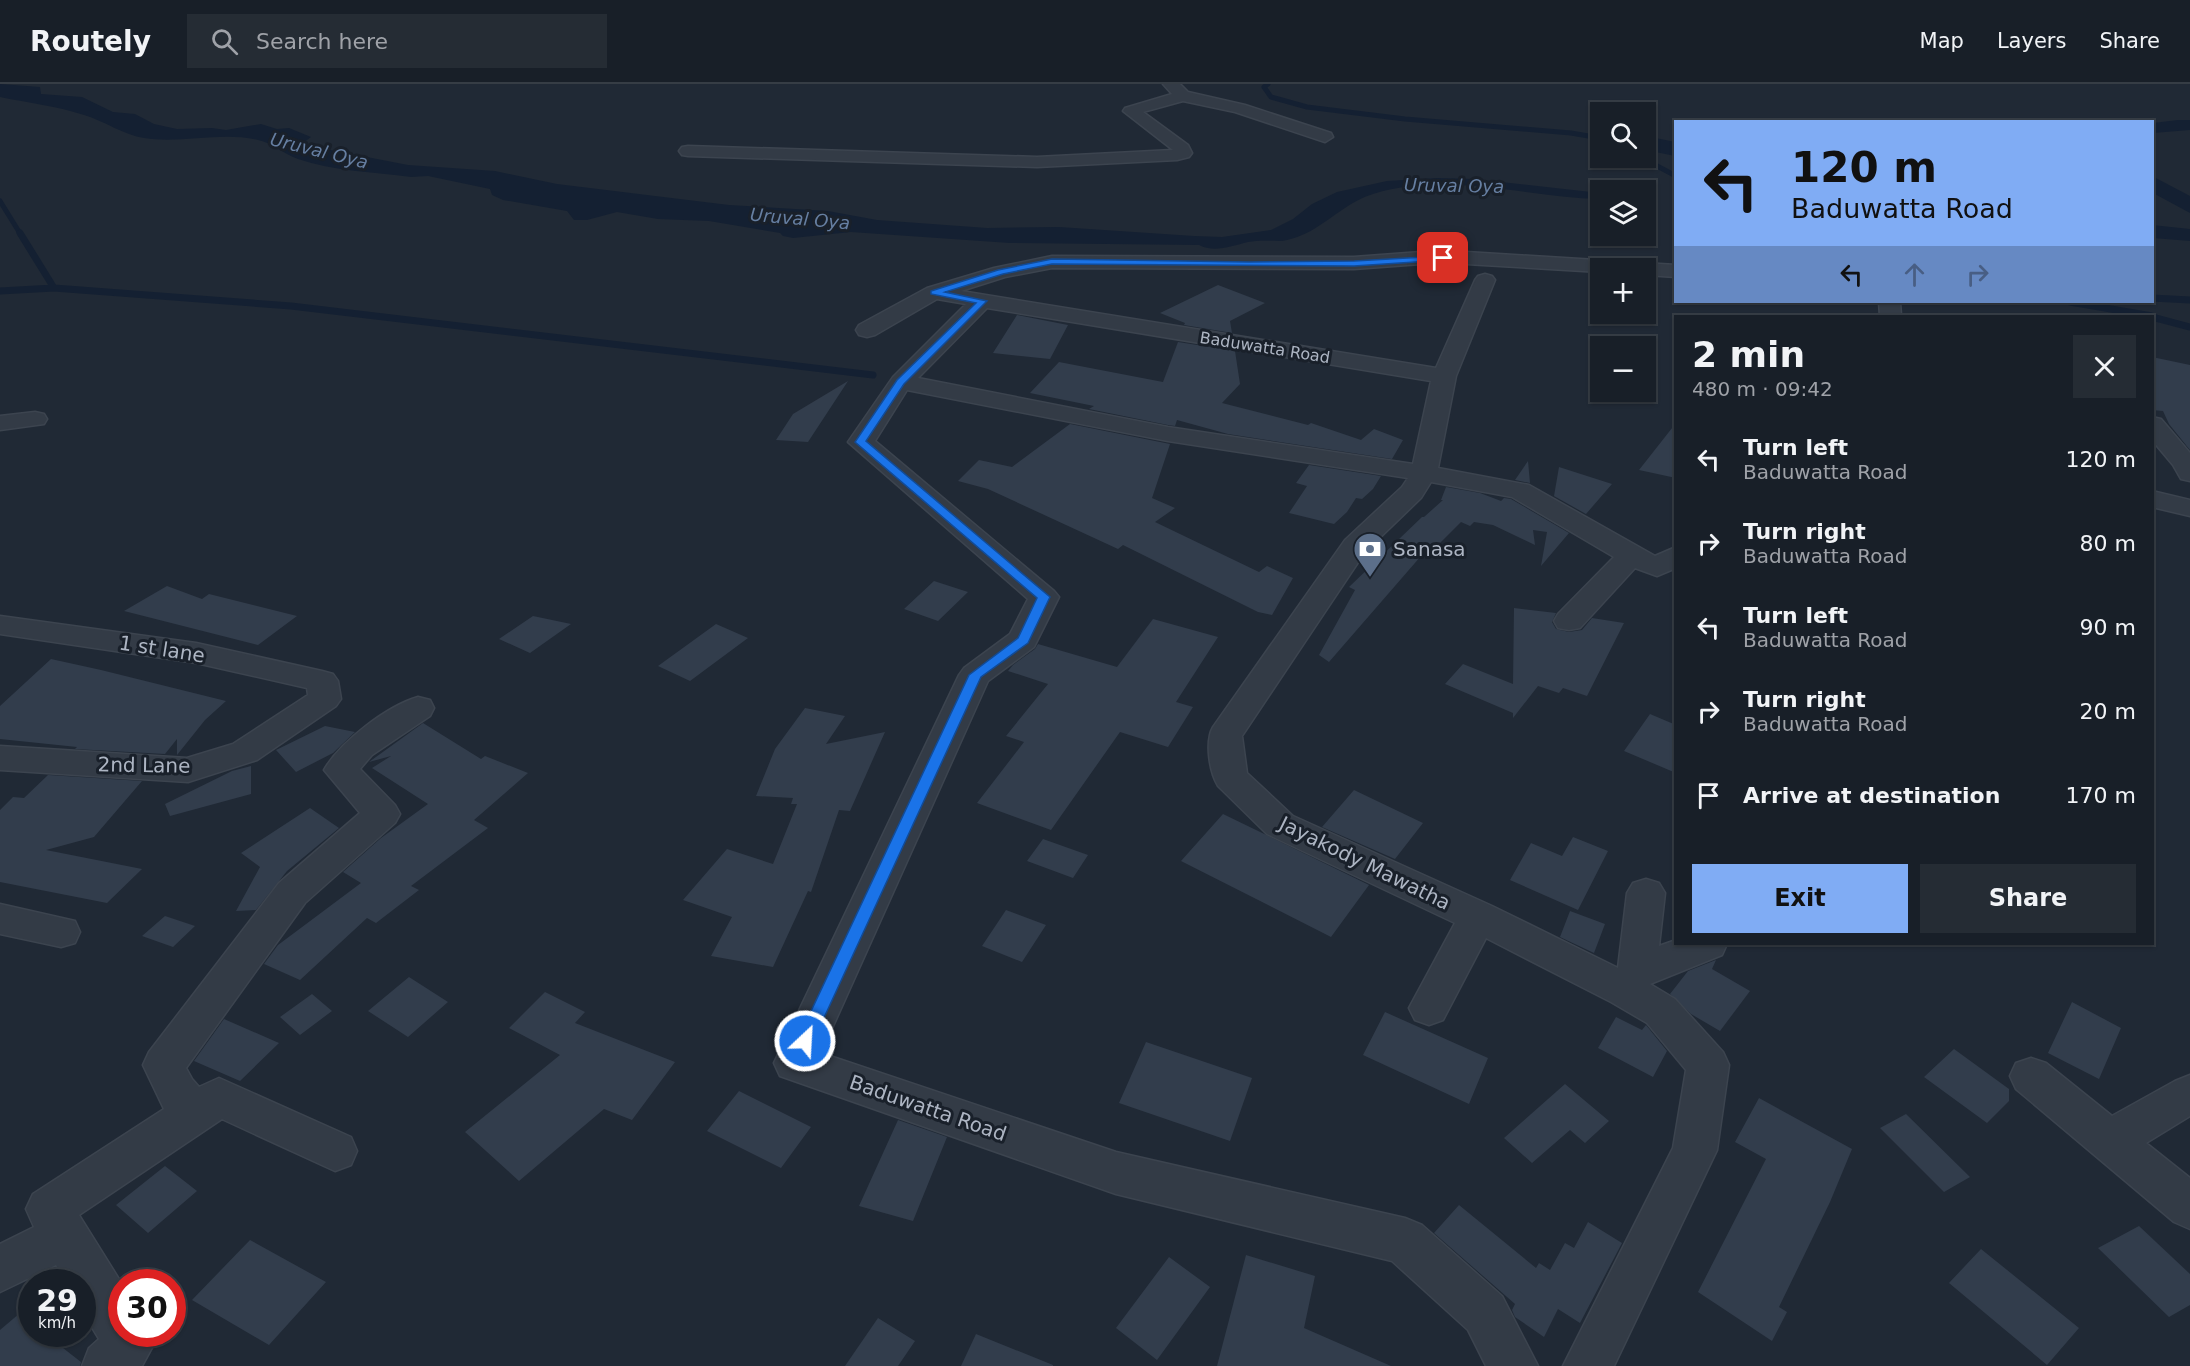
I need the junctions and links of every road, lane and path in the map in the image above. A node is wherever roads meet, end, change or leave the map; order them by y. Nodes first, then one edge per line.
1 (1177, 90) edge
2 (1325, 137) dead end
3 (688, 151) dead end
4 (1590, 265) edge
5 (1656, 270) edge
6 (1674, 271) edge
7 (1485, 280) dead end
8 (934, 292) junction
9 (982, 301) junction
10 (867, 330) dead end
11 (1444, 376) junction
12 (901, 382) junction
13 (35, 419) dead end
14 (0, 423) edge
15 (2154, 426) edge
16 (1417, 472) junction
17 (2190, 473) edge
18 (2154, 500) edge
19 (2190, 508) edge
20 (1631, 555) junction
21 (1674, 556) edge
22 (1569, 621) dead end
23 (0, 626) edge
24 (322, 681) joint
25 (418, 708) dead end
26 (0, 758) edge
27 (1646, 893) dead end
28 (1478, 917) junction
29 (0, 919) edge
30 (61, 932) dead end
31 (1706, 945) edge
32 (1630, 980) junction
33 (1429, 1008) dead end
34 (2031, 1076) dead end
35 (2190, 1094) edge
36 (196, 1113) junction
37 (2109, 1141) junction
38 (335, 1151) dead end
39 (2190, 1208) edge
40 (65, 1236) junction
41 (0, 1269) edge
42 (108, 1308) edge
43 (126, 1347) edge
44 (107, 1366) edge
45 (1513, 1366) edge
46 (1588, 1366) edge

1 - 2 street
1 - 3 street
4 - 8 street
5 - 6 street
7 - 11 street
8 - 9 street, Baduwatta Road
8 - 10 street
9 - 11 street, Baduwatta Road
9 - 12 street, Baduwatta Road
11 - 16 street
12 - 16 street
12 - 45 street, Baduwatta Road
13 - 14 street
15 - 17 street
16 - 20 street
16 - 28 street, Jayakody Mawatha
18 - 19 street
20 - 21 street
20 - 22 street
23 - 24 street, 1 st lane
24 - 26 street, 2nd Lane
25 - 36 street
27 - 32 street
28 - 32 street, Jayakody Mawatha
28 - 33 street
29 - 30 street
31 - 32 street
32 - 46 street, Jayakody Mawatha
34 - 37 street
35 - 37 street
36 - 38 street
36 - 40 street
37 - 39 street
40 - 41 street
40 - 42 street
43 - 44 street

